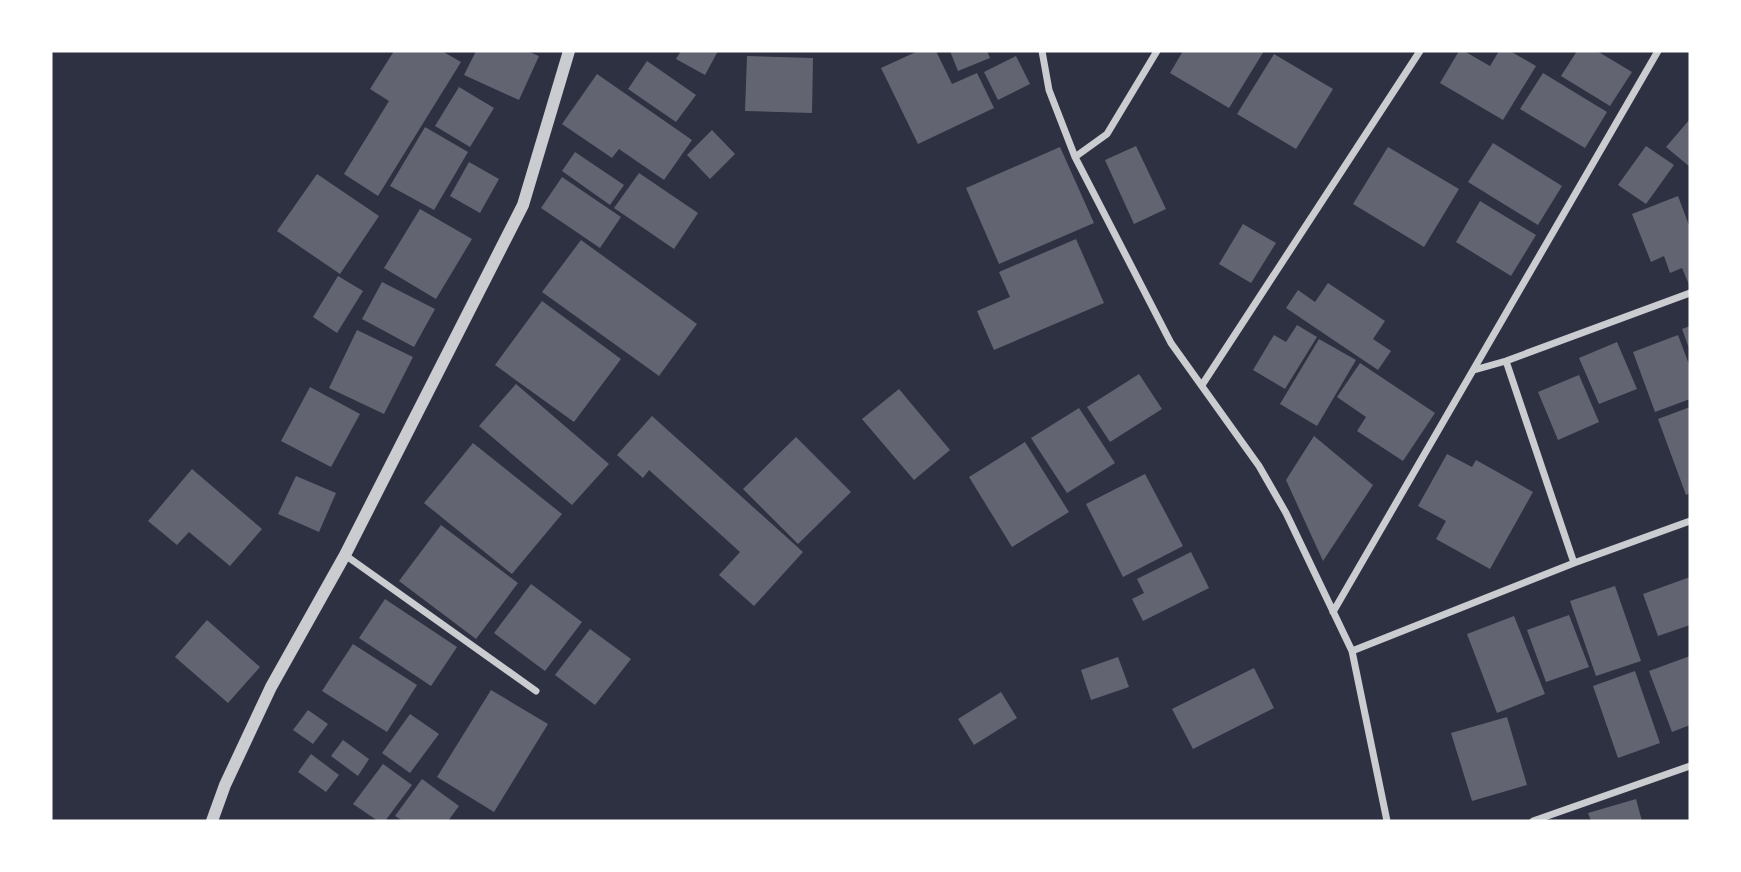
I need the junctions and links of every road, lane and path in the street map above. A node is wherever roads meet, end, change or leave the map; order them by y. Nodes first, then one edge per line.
1 (569, 51) edge
2 (1042, 51) edge
3 (1157, 51) edge
4 (1420, 51) edge
5 (1658, 51) edge
6 (1075, 157) junction
7 (1690, 293) edge
8 (1506, 360) junction
9 (1473, 370) junction
10 (1202, 385) junction
11 (1690, 521) edge
12 (345, 555) junction
13 (1574, 564) junction
14 (1333, 612) junction
15 (1352, 651) junction
16 (536, 691) dead end
17 (1690, 766) edge
18 (212, 821) edge
19 (1387, 821) edge
20 (1533, 821) edge

1 - 12 street
2 - 6 street
3 - 6 street
4 - 10 street
5 - 9 street
6 - 10 street
7 - 8 street
8 - 9 street
8 - 13 street
9 - 14 street
10 - 14 street
11 - 13 street
12 - 16 street
12 - 18 street
13 - 15 street
14 - 15 street
15 - 19 street
17 - 20 street

